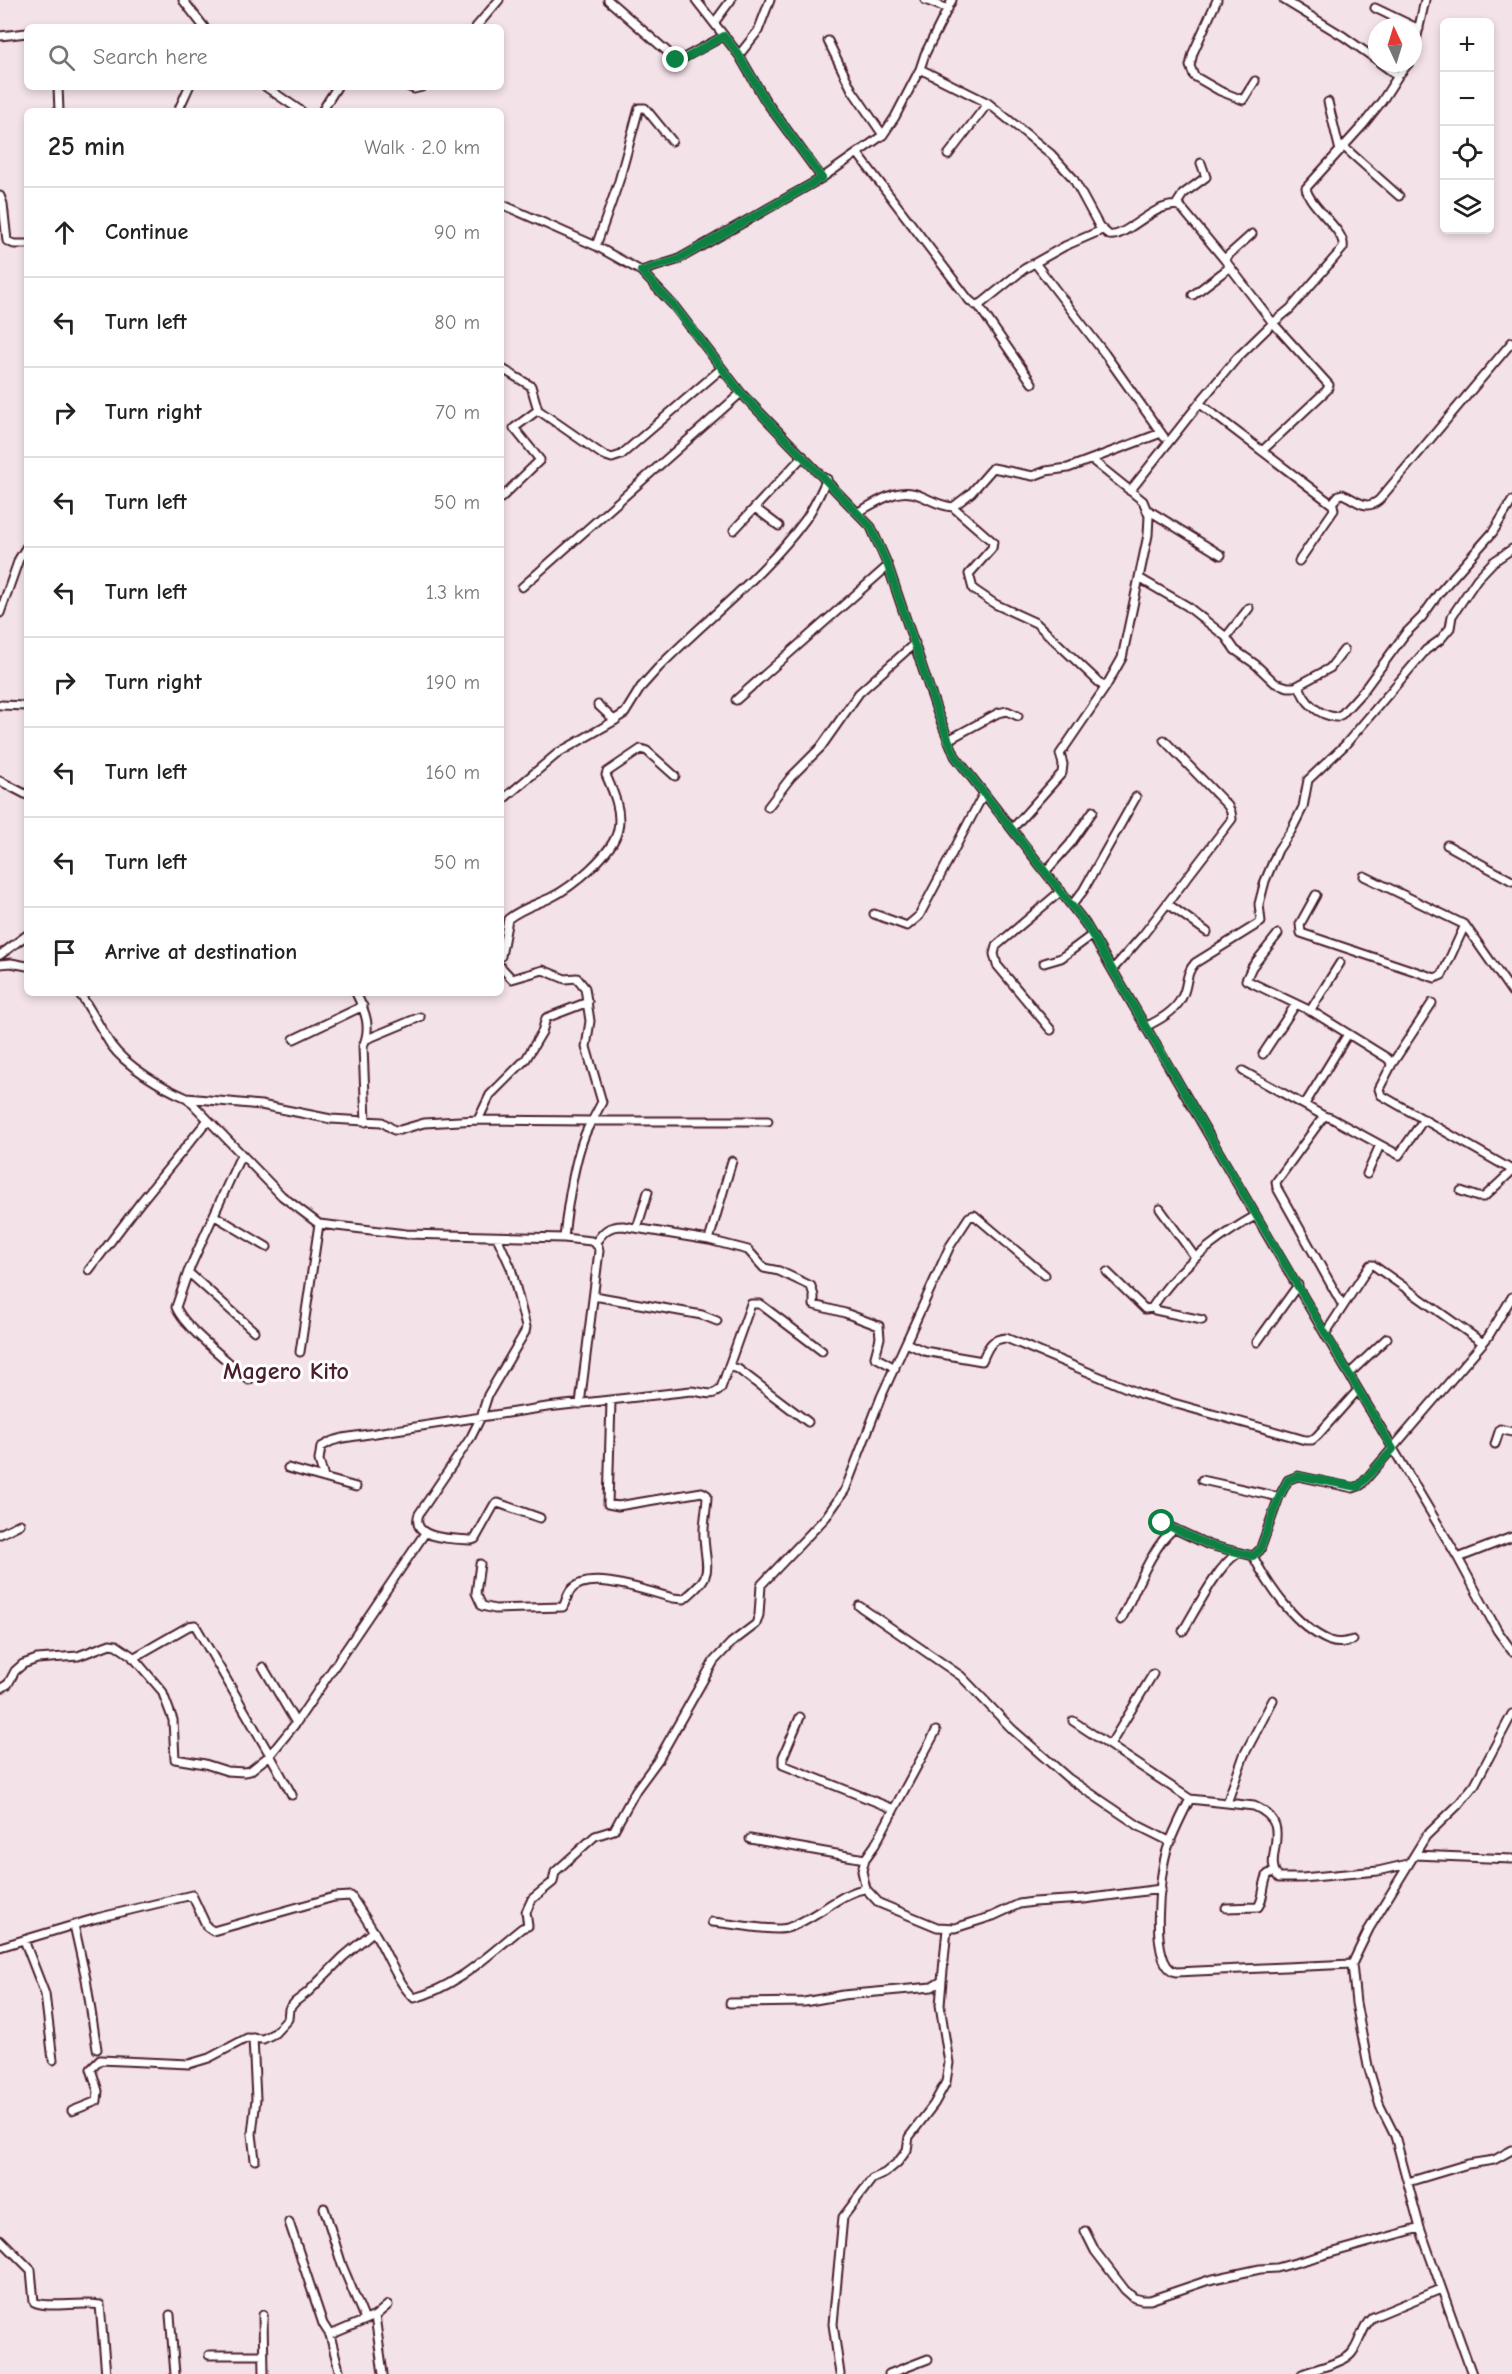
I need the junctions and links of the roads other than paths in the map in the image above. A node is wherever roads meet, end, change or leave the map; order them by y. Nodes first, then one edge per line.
1 (183, 0) edge
2 (499, 0) edge
3 (608, 0) edge
4 (696, 0) edge
5 (731, 0) edge
6 (770, 0) edge
7 (925, 0) edge
8 (952, 0) edge
9 (1218, 0) edge
10 (1284, 0) edge
11 (1425, 0) edge
12 (1375, 8) dead end
13 (948, 9) junction
14 (1396, 18) edge
15 (1421, 18) edge
16 (714, 23) junction
17 (202, 24) edge
18 (479, 24) edge
19 (24, 33) edge
20 (0, 36) edge
21 (724, 36) junction
22 (828, 41) dead end
23 (1368, 54) edge
24 (739, 55) junction
25 (920, 69) junction
26 (1393, 72) edge
27 (1401, 72) edge
28 (1398, 76) junction
29 (1256, 81) dead end
30 (58, 90) edge
31 (188, 90) edge
32 (270, 90) edge
33 (335, 90) edge
34 (1328, 102) dead end
35 (988, 103) junction
36 (59, 108) edge
37 (179, 108) edge
38 (297, 108) edge
39 (324, 108) edge
40 (883, 135) junction
41 (672, 141) dead end
42 (1342, 149) junction
43 (858, 154) junction
44 (948, 155) dead end
45 (1201, 163) dead end
46 (822, 178) junction
47 (0, 196) edge
48 (1399, 196) dead end
49 (504, 205) edge
50 (1176, 205) junction
51 (1102, 230) junction
52 (1252, 234) dead end
53 (24, 244) edge
54 (596, 246) junction
55 (1224, 259) junction
56 (1035, 263) junction
57 (1230, 267) junction
58 (641, 271) junction
59 (1193, 295) dead end
60 (978, 305) junction
61 (1273, 323) junction
62 (1512, 342) edge
63 (721, 369) junction
64 (504, 370) edge
65 (1032, 383) dead end
66 (741, 393) junction
67 (1199, 403) junction
68 (538, 410) junction
69 (1161, 433) junction
70 (1168, 443) junction
71 (1262, 451) junction
72 (803, 456) junction
73 (1092, 460) junction
74 (826, 479) junction
75 (1130, 491) junction
76 (504, 495) edge
77 (1512, 501) edge
78 (1332, 503) junction
79 (953, 507) junction
80 (755, 508) junction
81 (1148, 510) junction
82 (858, 512) junction
83 (779, 526) dead end
84 (734, 530) dead end
85 (1512, 549) edge
86 (24, 551) edge
87 (1221, 555) dead end
88 (1299, 561) dead end
89 (888, 566) junction
90 (1139, 578) junction
91 (522, 587) dead end
92 (1250, 608) dead end
93 (0, 613) edge
94 (1226, 637) junction
95 (915, 643) junction
96 (1344, 650) dead end
97 (1299, 685) junction
98 (1105, 688) junction
99 (736, 700) dead end
100 (0, 705) edge
101 (598, 705) dead end
102 (24, 706) edge
103 (1018, 716) dead end
104 (616, 720) junction
105 (948, 740) junction
106 (1164, 740) dead end
107 (675, 776) dead end
108 (0, 781) edge
109 (24, 793) edge
110 (984, 793) junction
111 (1136, 797) dead end
112 (504, 798) edge
113 (768, 807) dead end
114 (1093, 811) dead end
115 (1013, 828) junction
116 (1447, 845) dead end
117 (1046, 871) junction
118 (1364, 876) dead end
119 (1512, 880) edge
120 (1061, 891) junction
121 (1316, 894) dead end
122 (1168, 904) junction
123 (1072, 905) junction
124 (874, 914) dead end
125 (1465, 925) junction
126 (1207, 932) dead end
127 (1278, 934) dead end
128 (1092, 935) junction
129 (24, 937) edge
130 (504, 940) edge
131 (0, 955) edge
132 (1044, 963) dead end
133 (1340, 963) dead end
134 (0, 964) edge
135 (24, 966) edge
136 (1113, 969) junction
137 (504, 970) edge
138 (1512, 992) edge
139 (81, 996) edge
140 (358, 996) edge
141 (588, 1002) junction
142 (1432, 1003) dead end
143 (1296, 1004) junction
144 (363, 1006) junction
145 (1310, 1011) junction
146 (420, 1017) dead end
147 (1147, 1026) junction
148 (1051, 1030) dead end
149 (1348, 1034) junction
150 (294, 1039) dead end
151 (367, 1039) junction
152 (1263, 1054) dead end
153 (1392, 1064) junction
154 (1243, 1071) dead end
155 (187, 1098) junction
156 (1305, 1104) junction
157 (1324, 1116) junction
158 (1424, 1119) junction
159 (478, 1120) junction
160 (592, 1121) junction
161 (768, 1121) dead end
162 (207, 1122) junction
163 (366, 1122) junction
164 (1380, 1145) junction
165 (242, 1155) junction
166 (732, 1161) dead end
167 (1512, 1170) edge
168 (1367, 1174) dead end
169 (1461, 1191) dead end
170 (648, 1192) dead end
171 (1160, 1209) dead end
172 (215, 1216) junction
173 (1255, 1216) junction
174 (319, 1224) junction
175 (637, 1228) junction
176 (497, 1237) junction
177 (564, 1238) junction
178 (709, 1240) junction
179 (596, 1243) junction
180 (267, 1246) dead end
181 (1195, 1257) junction
182 (89, 1270) dead end
183 (188, 1272) junction
184 (1107, 1272) dead end
185 (1045, 1275) dead end
186 (1298, 1285) junction
187 (594, 1296) junction
188 (1512, 1297) edge
189 (1343, 1306) junction
190 (1153, 1308) junction
191 (1202, 1320) dead end
192 (717, 1321) dead end
193 (255, 1331) dead end
194 (1325, 1334) junction
195 (1387, 1338) dead end
196 (1257, 1342) dead end
197 (906, 1343) junction
198 (1483, 1343) junction
199 (822, 1351) dead end
200 (300, 1352) dead end
201 (729, 1366) junction
202 (895, 1368) junction
203 (1349, 1374) junction
204 (249, 1380) dead end
205 (1358, 1390) junction
206 (611, 1401) junction
207 (580, 1404) junction
208 (481, 1417) junction
209 (808, 1422) dead end
210 (1512, 1432) edge
211 (1495, 1444) dead end
212 (1393, 1449) junction
213 (288, 1468) dead end
214 (324, 1478) junction
215 (1202, 1480) dead end
216 (356, 1487) dead end
217 (1279, 1497) junction
218 (540, 1518) dead end
219 (1162, 1523) dead end
220 (20, 1524) dead end
221 (1174, 1529) junction
222 (425, 1533) junction
223 (0, 1534) edge
224 (1512, 1537) edge
225 (1237, 1554) junction
226 (1253, 1556) junction
227 (1458, 1558) junction
228 (480, 1564) dead end
229 (859, 1606) dead end
230 (1121, 1620) dead end
231 (1183, 1630) dead end
232 (1353, 1640) dead end
233 (1512, 1651) edge
234 (134, 1658) junction
235 (263, 1667) dead end
236 (1153, 1674) dead end
237 (0, 1689) edge
238 (1273, 1700) dead end
239 (1512, 1714) edge
240 (800, 1717) dead end
241 (1073, 1721) dead end
242 (296, 1724) junction
243 (936, 1731) dead end
244 (1110, 1745) junction
245 (270, 1755) junction
246 (292, 1795) dead end
247 (1190, 1799) junction
248 (1227, 1803) junction
249 (894, 1809) junction
250 (750, 1839) dead end
251 (1171, 1842) junction
252 (1415, 1855) junction
253 (865, 1859) junction
254 (1512, 1859) edge
255 (1408, 1864) junction
256 (1274, 1872) junction
257 (866, 1889) junction
258 (1161, 1890) junction
259 (1226, 1908) dead end
260 (712, 1922) dead end
261 (74, 1925) junction
262 (947, 1929) junction
263 (374, 1931) junction
264 (24, 1940) junction
265 (0, 1947) edge
266 (1352, 1964) junction
267 (942, 1981) junction
268 (730, 2003) dead end
269 (253, 2038) junction
270 (97, 2049) dead end
271 (53, 2060) dead end
272 (72, 2111) dead end
273 (1512, 2150) edge
274 (255, 2160) dead end
275 (1408, 2182) junction
276 (324, 2208) dead end
277 (289, 2222) dead end
278 (1420, 2228) junction
279 (1085, 2231) dead end
280 (0, 2239) edge
281 (1441, 2289) junction
282 (388, 2305) dead end
283 (170, 2315) dead end
284 (263, 2315) dead end
285 (375, 2316) junction
286 (365, 2320) junction
287 (330, 2335) junction
288 (209, 2355) dead end
289 (263, 2355) junction
290 (928, 2359) dead end
291 (106, 2374) edge
292 (175, 2374) edge
293 (264, 2374) edge
294 (340, 2374) edge
295 (383, 2374) edge
296 (840, 2374) edge
297 (889, 2374) edge
298 (1302, 2374) edge
299 (1472, 2374) edge

1 - 17 street
2 - 18 street
3 - 21 street
4 - 16 street
5 - 16 street
6 - 24 street
7 - 13 street
8 - 13 street
9 - 29 street
10 - 23 street
11 - 15 street
12 - 14 street
13 - 25 street
16 - 21 street
19 - 20 street
21 - 24 street
22 - 40 street
24 - 46 street
25 - 35 street
25 - 40 street
26 - 28 street
27 - 28 street
28 - 42 street
30 - 36 street
31 - 37 street
32 - 38 street
33 - 39 street
34 - 42 street
35 - 44 street
35 - 51 street
40 - 43 street
41 - 54 street
42 - 48 street
42 - 61 street
43 - 46 street
43 - 60 street
45 - 50 street
46 - 58 street
47 - 53 street
49 - 54 street
50 - 51 street
50 - 55 street
51 - 56 street
52 - 55 street
54 - 58 street
55 - 57 street
56 - 60 street
56 - 69 street
57 - 59 street
57 - 61 street
58 - 63 street
60 - 65 street
61 - 67 street
61 - 71 street
62 - 78 street
63 - 66 street
63 - 68 street
64 - 68 street
66 - 72 street
66 - 91 street
67 - 70 street
67 - 71 street
68 - 76 street
69 - 70 street
69 - 73 street
70 - 75 street
71 - 78 street
72 - 74 street
72 - 80 street
73 - 75 street
73 - 79 street
74 - 82 street
74 - 104 street
75 - 81 street
77 - 97 street
78 - 88 street
79 - 82 street
79 - 98 street
80 - 83 street
80 - 84 street
81 - 87 street
81 - 90 street
82 - 89 street
85 - 147 street
86 - 93 street
89 - 95 street
89 - 99 street
90 - 94 street
90 - 98 street
92 - 94 street
94 - 97 street
95 - 105 street
95 - 113 street
96 - 97 street
98 - 115 street
100 - 102 street
101 - 104 street
103 - 105 street
104 - 112 street
105 - 110 street
106 - 122 street
107 - 130 street
108 - 109 street
110 - 115 street
110 - 124 street
111 - 123 street
114 - 117 street
115 - 117 street
116 - 119 street
117 - 120 street
118 - 125 street
120 - 123 street
120 - 148 street
121 - 125 street
122 - 126 street
122 - 136 street
123 - 128 street
125 - 138 street
127 - 143 street
128 - 132 street
128 - 136 street
129 - 131 street
133 - 145 street
134 - 135 street
136 - 147 street
137 - 141 street
139 - 155 street
140 - 144 street
141 - 159 street
141 - 160 street
142 - 153 street
143 - 145 street
143 - 152 street
144 - 150 street
144 - 151 street
145 - 149 street
146 - 151 street
147 - 173 street
149 - 153 street
149 - 156 street
151 - 163 street
153 - 158 street
154 - 156 street
155 - 162 street
155 - 163 street
156 - 157 street
157 - 164 street
157 - 189 street
158 - 164 street
158 - 167 street
159 - 160 street
159 - 163 street
160 - 161 street
160 - 177 street
162 - 165 street
162 - 182 street
164 - 168 street
165 - 172 street
165 - 174 street
166 - 178 street
167 - 169 street
170 - 175 street
171 - 181 street
172 - 180 street
172 - 183 street
173 - 181 street
173 - 186 street
174 - 176 street
174 - 200 street
175 - 178 street
175 - 179 street
176 - 177 street
176 - 208 street
177 - 179 street
178 - 202 street
179 - 187 street
181 - 190 street
183 - 193 street
183 - 204 street
184 - 190 street
185 - 197 street
186 - 194 street
186 - 196 street
187 - 192 street
187 - 207 street
188 - 198 street
189 - 194 street
189 - 198 street
190 - 191 street
194 - 203 street
195 - 203 street
197 - 202 street
197 - 205 street
198 - 212 street
199 - 201 street
201 - 206 street
201 - 209 street
202 - 263 street
203 - 205 street
205 - 212 street
206 - 207 street
206 - 228 street
207 - 208 street
208 - 214 street
208 - 222 street
210 - 211 street
212 - 217 street
212 - 227 street
213 - 214 street
214 - 216 street
215 - 217 street
217 - 226 street
218 - 222 street
219 - 221 street
220 - 223 street
221 - 225 street
221 - 230 street
222 - 242 street
224 - 227 street
225 - 226 street
225 - 231 street
226 - 232 street
227 - 233 street
229 - 251 street
234 - 237 street
234 - 245 street
234 - 245 street
235 - 242 street
236 - 244 street
238 - 248 street
239 - 252 street
240 - 249 street
241 - 244 street
242 - 245 street
243 - 249 street
244 - 247 street
245 - 246 street
247 - 248 street
247 - 251 street
248 - 256 street
249 - 253 street
250 - 253 street
251 - 258 street
252 - 254 street
252 - 255 street
253 - 257 street
255 - 256 street
255 - 266 street
256 - 259 street
257 - 260 street
257 - 262 street
258 - 262 street
258 - 266 street
261 - 263 street
261 - 264 street
261 - 270 street
262 - 267 street
263 - 269 street
264 - 265 street
264 - 271 street
266 - 275 street
267 - 268 street
267 - 296 street
269 - 272 street
269 - 274 street
273 - 275 street
275 - 278 street
276 - 286 street
277 - 287 street
278 - 279 street
278 - 281 street
280 - 291 street
281 - 298 street
281 - 299 street
282 - 285 street
283 - 292 street
284 - 289 street
285 - 286 street
285 - 295 street
286 - 287 street
287 - 294 street
288 - 289 street
289 - 293 street
290 - 297 street

